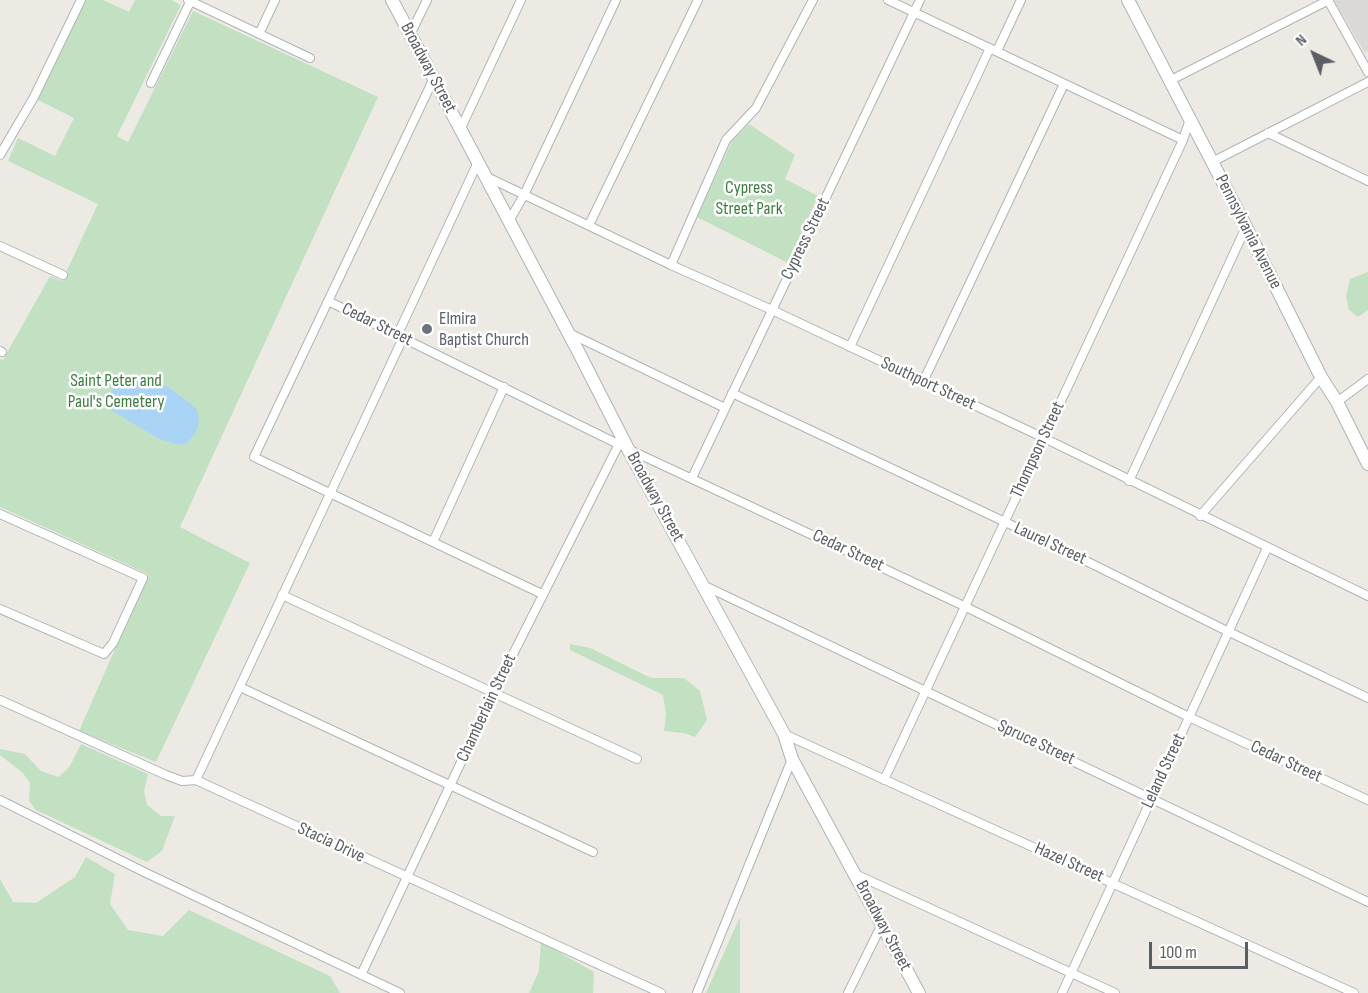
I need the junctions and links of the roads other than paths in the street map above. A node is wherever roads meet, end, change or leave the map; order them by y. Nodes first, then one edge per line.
1 (81, 0) edge
2 (190, 0) edge
3 (275, 0) edge
4 (392, 0) edge
5 (427, 0) edge
6 (521, 0) edge
7 (616, 0) edge
8 (698, 0) edge
9 (813, 0) edge
10 (888, 0) edge
11 (920, 0) edge
12 (1021, 0) edge
13 (1129, 0) edge
14 (1329, 0) edge
15 (914, 13) junction
16 (259, 34) junction
17 (410, 35) junction
18 (993, 49) junction
19 (310, 58) dead end
20 (1368, 72) edge
21 (434, 78) junction
22 (1171, 80) junction
23 (1368, 82) edge
24 (151, 83) dead end
25 (1064, 84) junction
26 (1190, 119) junction
27 (460, 130) junction
28 (1268, 133) junction
29 (0, 135) edge
30 (9, 140) junction
31 (1183, 140) junction
32 (0, 155) edge
33 (478, 162) junction
34 (1212, 162) junction
35 (485, 176) junction
36 (1368, 181) edge
37 (524, 195) junction
38 (509, 221) junction
39 (590, 225) junction
40 (1246, 227) junction
41 (0, 246) edge
42 (671, 265) junction
43 (63, 275) dead end
44 (328, 302) junction
45 (772, 310) junction
46 (569, 333) junction
47 (400, 337) junction
48 (850, 347) junction
49 (1321, 377) junction
50 (1368, 379) edge
51 (923, 382) junction
52 (504, 387) junction
53 (732, 393) junction
54 (1337, 402) junction
55 (725, 408) junction
56 (1044, 438) junction
57 (623, 446) junction
58 (1368, 464) edge
59 (692, 478) junction
60 (1129, 481) junction
61 (330, 492) junction
62 (0, 514) edge
63 (1200, 516) junction
64 (1004, 522) junction
65 (433, 543) junction
66 (1267, 548) junction
67 (703, 585) junction
68 (542, 594) junction
69 (282, 595) junction
70 (1368, 596) edge
71 (964, 606) junction
72 (0, 609) edge
73 (1227, 632) junction
74 (240, 687) junction
75 (927, 691) junction
76 (494, 692) junction
77 (1368, 698) edge
78 (0, 700) edge
79 (1189, 717) junction
80 (784, 734) junction
81 (637, 759) dead end
82 (792, 759) junction
83 (196, 780) junction
84 (884, 780) junction
85 (451, 785) junction
86 (1152, 798) junction
87 (0, 800) edge
88 (1368, 800) edge
89 (593, 852) dead end
90 (855, 874) junction
91 (407, 878) junction
92 (1112, 882) junction
93 (1368, 902) edge
94 (882, 924) junction
95 (1071, 972) junction
96 (361, 975) junction
97 (400, 993) edge
98 (661, 993) edge
99 (697, 993) edge
100 (848, 993) edge
101 (919, 993) edge
102 (1062, 993) edge
103 (1115, 993) edge
104 (1354, 993) edge

1 - 30 street
2 - 16 street
2 - 24 street
3 - 16 street
4 - 17 street, Broadway Street
5 - 17 street
6 - 27 street
7 - 37 street
8 - 39 street
9 - 42 street
10 - 15 street
11 - 15 street, Cypress Street
12 - 18 street
13 - 22 street, Pennsylvania Avenue
14 - 20 street
14 - 22 street
15 - 18 street
15 - 45 street, Cypress Street
16 - 19 street
17 - 21 street, Broadway Street
18 - 25 street
18 - 48 street
21 - 27 street, Broadway Street
21 - 44 street
22 - 26 street, Pennsylvania Avenue
23 - 28 street
25 - 31 street
25 - 51 street
26 - 31 street, Thompson Street
26 - 34 street, Pennsylvania Avenue
27 - 33 street, Broadway Street
28 - 34 street
28 - 36 street
29 - 30 street
30 - 32 street
31 - 56 street, Thompson Street
33 - 35 street, Broadway Street
33 - 47 street
34 - 40 street, Pennsylvania Avenue
35 - 37 street, Southport Street
35 - 38 street, Broadway Street
37 - 38 street
37 - 39 street, Southport Street
38 - 46 street, Broadway Street
39 - 42 street, Southport Street
40 - 49 street, Pennsylvania Avenue
40 - 60 street
41 - 43 street
42 - 45 street, Southport Street
44 - 47 street, Cedar Street
44 - 61 street
45 - 48 street, Southport Street
45 - 53 street, Cypress Street
46 - 55 street
46 - 57 street, Broadway Street
47 - 52 street, Cedar Street
47 - 61 street
48 - 51 street, Southport Street
49 - 54 street, Pennsylvania Avenue
49 - 63 street
50 - 54 street
51 - 56 street, Southport Street
52 - 57 street, Cedar Street
52 - 65 street
53 - 55 street, Cypress Street
53 - 64 street, Laurel Street
54 - 58 street, Pennsylvania Avenue
55 - 59 street, Cypress Street
56 - 60 street, Southport Street
56 - 64 street, Thompson Street
57 - 59 street, Cedar Street
57 - 67 street, Broadway Street
57 - 68 street, Chamberlain Street
59 - 71 street, Cedar Street
60 - 63 street, Southport Street
61 - 65 street
61 - 69 street
62 - 72 street
63 - 66 street, Southport Street
64 - 71 street, Thompson Street
64 - 73 street, Laurel Street
65 - 68 street
66 - 70 street, Southport Street
66 - 73 street, Leland Street
67 - 75 street, Spruce Street
67 - 80 street, Broadway Street
68 - 76 street, Chamberlain Street
69 - 74 street
69 - 76 street
71 - 75 street, Thompson Street
71 - 79 street, Cedar Street
73 - 77 street, Laurel Street
73 - 79 street, Leland Street
74 - 83 street
74 - 85 street
75 - 84 street, Thompson Street
75 - 86 street, Spruce Street
76 - 81 street
76 - 85 street, Chamberlain Street
78 - 83 street, Stacia Drive
79 - 86 street, Leland Street
79 - 88 street, Cedar Street
80 - 82 street, Broadway Street
80 - 84 street, Hazel Street
82 - 90 street, Broadway Street
82 - 99 street
83 - 91 street, Stacia Drive
84 - 92 street, Hazel Street
85 - 89 street
85 - 91 street, Chamberlain Street
86 - 92 street, Leland Street
86 - 93 street, Spruce Street
87 - 96 street
90 - 94 street, Broadway Street
90 - 95 street
91 - 96 street, Chamberlain Street
91 - 98 street, Stacia Drive
92 - 95 street, Leland Street
92 - 104 street, Hazel Street
94 - 100 street
94 - 101 street, Broadway Street
95 - 102 street, Leland Street
95 - 103 street
96 - 97 street

